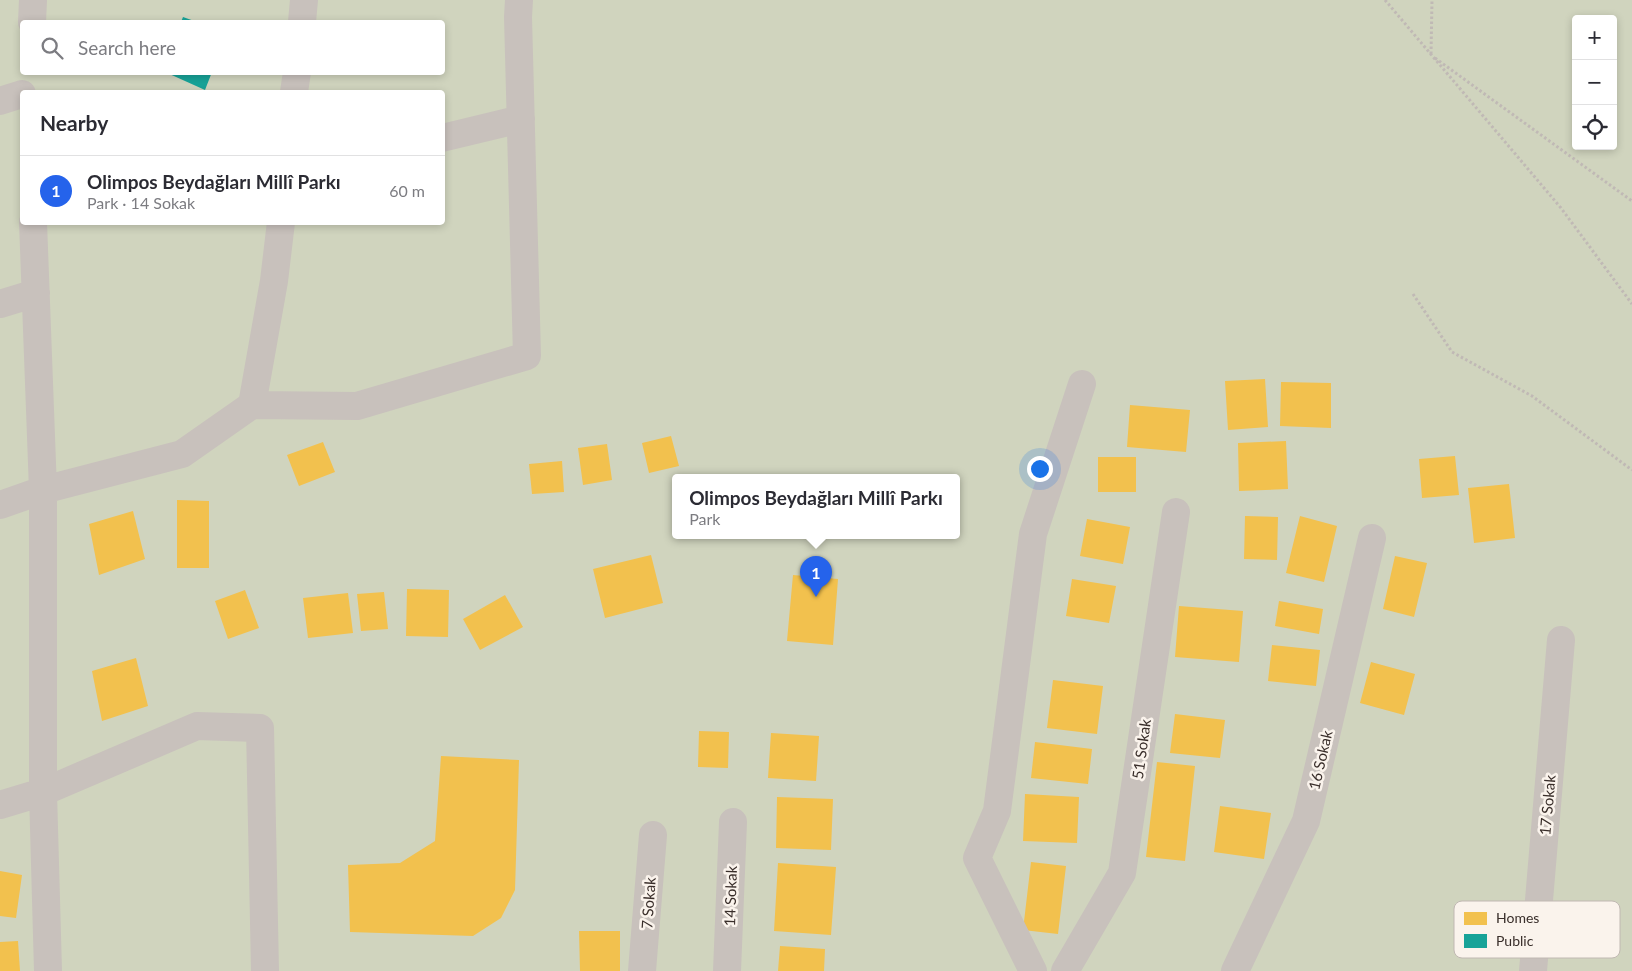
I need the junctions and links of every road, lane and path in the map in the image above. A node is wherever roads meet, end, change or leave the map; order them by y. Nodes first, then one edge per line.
1 (33, 0) edge
2 (304, 0) edge
3 (519, 0) edge
4 (1385, 0) edge
5 (1432, 0) edge
6 (32, 20) edge
7 (302, 20) edge
8 (1431, 55) junction
9 (29, 75) edge
10 (297, 75) edge
11 (28, 90) edge
12 (294, 90) edge
13 (20, 95) edge
14 (0, 101) edge
15 (521, 119) junction
16 (445, 137) edge
17 (1632, 201) edge
18 (33, 225) edge
19 (281, 225) edge
20 (36, 293) junction
21 (1413, 294) dead end
22 (0, 304) edge
23 (1632, 304) edge
24 (1082, 384) dead end
25 (252, 405) junction
26 (1632, 470) edge
27 (43, 490) junction
28 (0, 505) edge
29 (1176, 512) dead end
30 (1372, 538) dead end
31 (1561, 640) dead end
32 (43, 792) junction
33 (0, 805) edge
34 (733, 822) dead end
35 (653, 835) dead end
36 (1539, 901) edge
37 (1534, 958) edge
38 (48, 971) edge
39 (265, 971) edge
40 (642, 971) edge
41 (727, 971) edge
42 (1033, 971) edge
43 (1065, 971) edge
44 (1236, 971) edge
45 (1533, 971) edge

1 - 6 street
2 - 7 street
3 - 15 street
4 - 8 path
5 - 8 path
8 - 17 path
8 - 23 path
9 - 11 street
10 - 12 street
13 - 14 street
15 - 16 street
15 - 25 street
18 - 20 street
19 - 25 street
20 - 22 street
20 - 27 street
21 - 26 path
24 - 42 street
25 - 27 street
27 - 28 street
27 - 32 street
29 - 43 street, 51 Sokak
30 - 44 street, 16 Sokak
31 - 36 street, 17 Sokak
32 - 33 street
32 - 38 street
32 - 39 street
34 - 41 street, 14 Sokak
35 - 40 street, 7 Sokak
37 - 45 street, 17 Sokak

